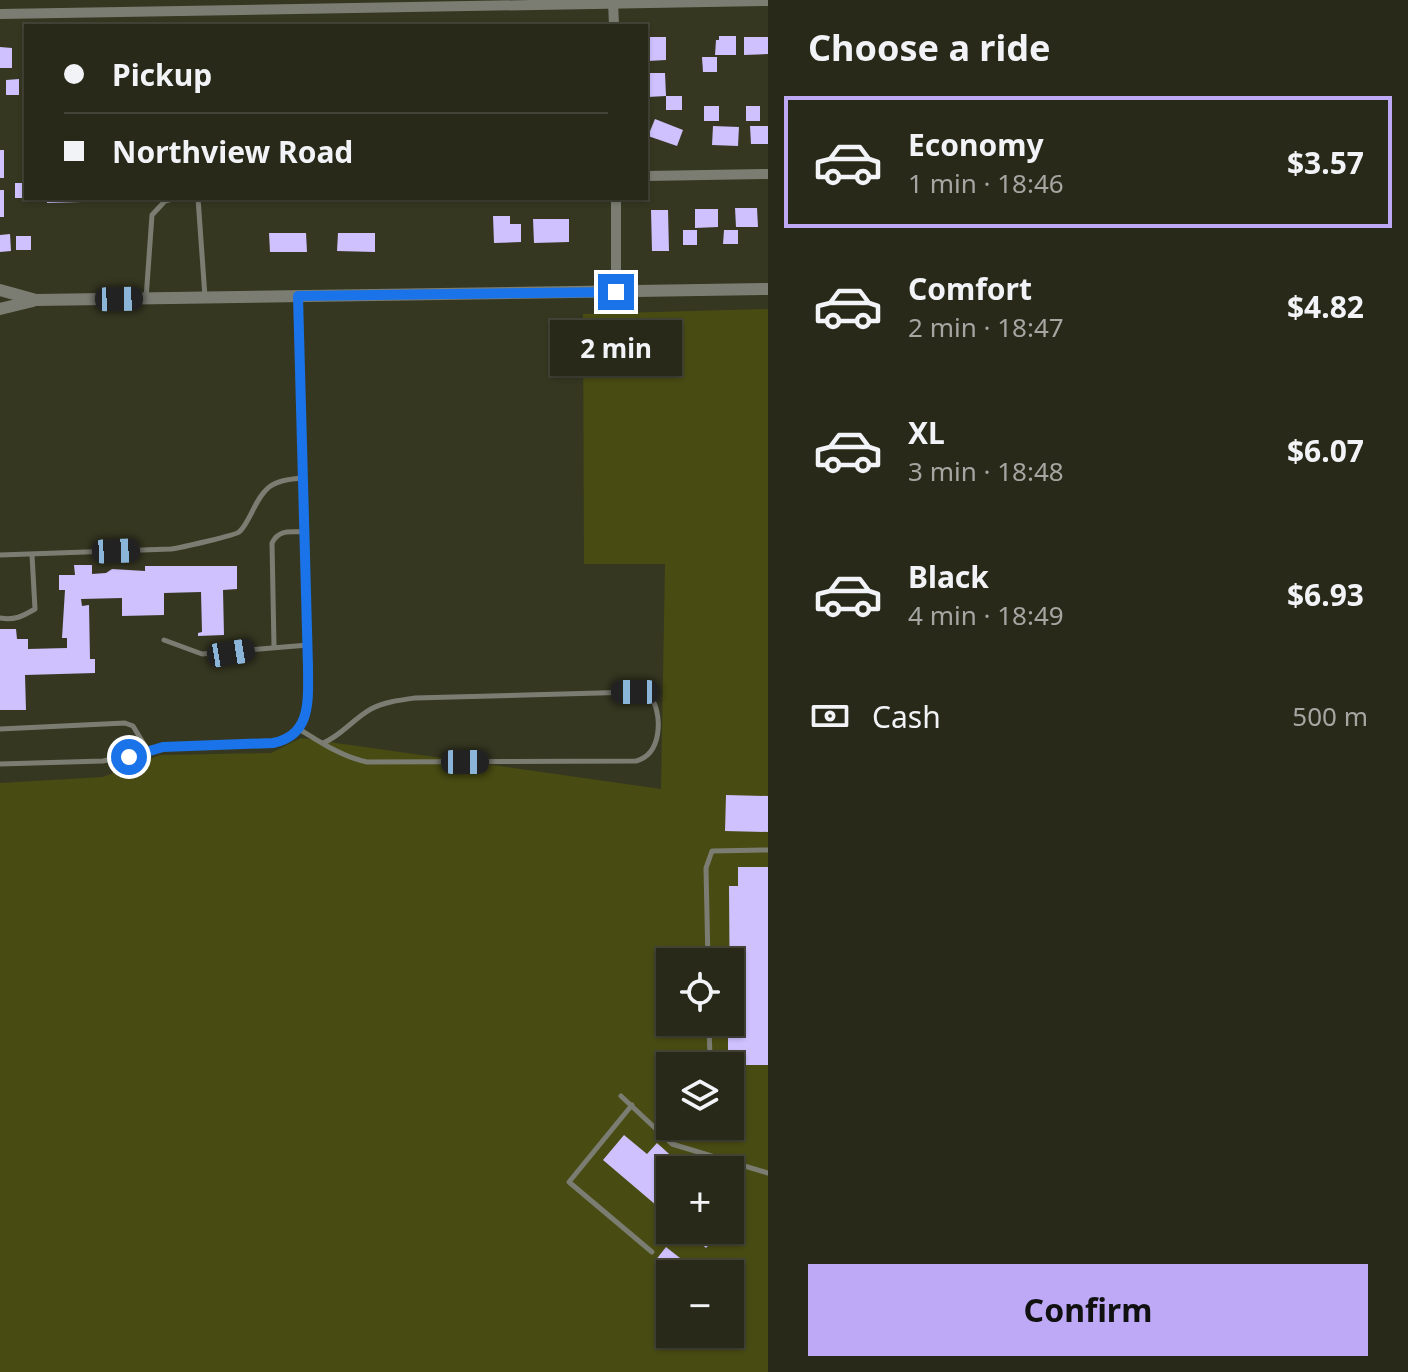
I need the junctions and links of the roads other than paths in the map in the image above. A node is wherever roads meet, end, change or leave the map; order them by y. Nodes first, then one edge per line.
1 (768, 1) edge
2 (614, 2) edge
3 (0, 14) edge
4 (614, 24) edge
5 (768, 174) edge
6 (648, 176) edge
7 (169, 200) edge
8 (198, 200) edge
9 (616, 200) edge
10 (768, 289) edge
11 (0, 290) edge
12 (616, 292) junction
13 (298, 296) junction
14 (206, 298) junction
15 (146, 299) junction
16 (36, 300) junction
17 (0, 309) edge
18 (303, 478) junction
19 (304, 532) junction
20 (0, 555) edge
21 (32, 555) junction
22 (0, 618) edge
23 (164, 640) dead end
24 (308, 645) junction
25 (274, 646) junction
26 (0, 729) edge
27 (299, 729) junction
28 (323, 743) junction
29 (148, 751) junction
30 (0, 764) edge
31 (768, 850) edge
32 (708, 948) edge
33 (621, 1096) dead end
34 (632, 1105) junction
35 (768, 1173) edge
36 (652, 1252) dead end

1 - 2 street
2 - 3 street
2 - 4 street
5 - 6 street
7 - 15 lane
8 - 14 lane
9 - 12 street
10 - 12 street
11 - 16 street
12 - 13 street
13 - 14 street
13 - 18 lane
14 - 15 street
15 - 16 street
16 - 17 street
18 - 19 lane
18 - 21 lane
19 - 24 lane
19 - 25 lane
20 - 21 lane
21 - 22 lane
23 - 25 lane
24 - 25 lane
24 - 27 lane
26 - 29 lane
27 - 28 lane
27 - 29 lane
28 - 28 lane
29 - 30 lane
31 - 32 lane
33 - 34 lane
34 - 35 lane
34 - 36 lane

